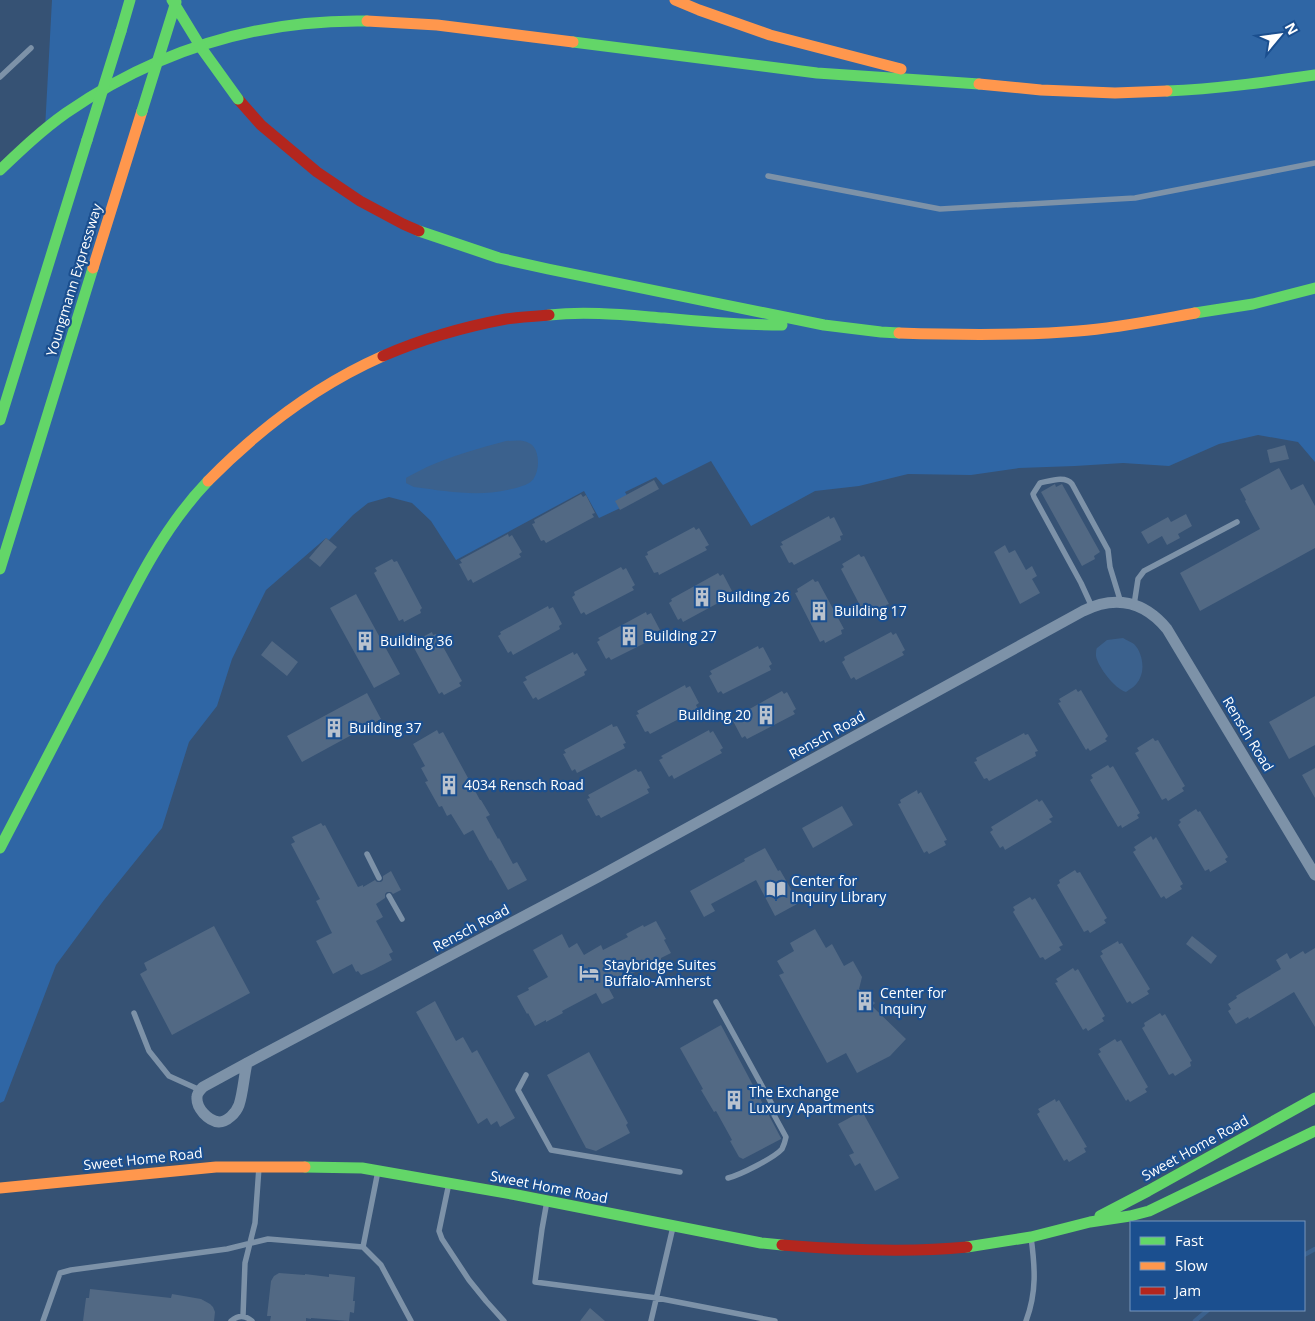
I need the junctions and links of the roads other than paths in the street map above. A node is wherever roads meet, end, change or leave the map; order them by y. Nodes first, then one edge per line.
1 (130, 0) edge
2 (675, 0) edge
3 (175, 1) edge
4 (31, 48) dead end
5 (1315, 75) edge
6 (0, 77) edge
7 (942, 80) junction
8 (1315, 163) edge
9 (0, 170) edge
10 (768, 176) dead end
11 (1315, 288) edge
12 (824, 325) junction
13 (0, 420) edge
14 (1237, 522) dead end
15 (0, 569) edge
16 (1120, 603) junction
17 (1134, 605) junction
18 (1092, 607) junction
19 (0, 848) edge
20 (367, 854) dead end
21 (1315, 875) edge
22 (379, 878) dead end
23 (389, 896) dead end
24 (402, 919) dead end
25 (716, 1002) dead end
26 (134, 1013) dead end
27 (247, 1063) junction
28 (526, 1074) dead end
29 (200, 1090) junction
30 (1315, 1098) edge
31 (1315, 1131) edge
32 (259, 1167) junction
33 (378, 1171) junction
34 (680, 1172) dead end
35 (728, 1178) dead end
36 (449, 1183) junction
37 (0, 1188) edge
38 (547, 1201) junction
39 (1090, 1222) junction
40 (673, 1227) junction
41 (1031, 1237) junction
42 (250, 1243) junction
43 (364, 1247) junction
44 (657, 1298) junction
45 (243, 1316) junction
46 (43, 1321) edge
47 (231, 1321) edge
48 (252, 1321) edge
49 (411, 1321) edge
50 (504, 1321) edge
51 (651, 1321) edge
52 (775, 1321) edge
53 (1026, 1321) edge

1 - 13 main road, Youngmann Expressway, bridge
2 - 7 main road
3 - 12 main road, bridge
3 - 15 main road, Youngmann Expressway, bridge
4 - 6 lane
5 - 7 main road
7 - 9 main road
8 - 10 lane
11 - 12 main road
12 - 19 main road
14 - 17 lane
16 - 17 street, Rensch Road
16 - 18 street, Rensch Road
16 - 18 lane
17 - 21 street, Rensch Road
18 - 27 street, Rensch Road
20 - 22 lane
23 - 24 lane
25 - 35 lane
26 - 29 lane
27 - 29 street, Rensch Road
27 - 29 street
28 - 34 lane
30 - 39 main road, Sweet Home Road
31 - 39 main road, Sweet Home Road
32 - 33 main road, Sweet Home Road
32 - 37 main road, Sweet Home Road
32 - 42 lane
33 - 36 main road, Sweet Home Road
33 - 43 lane
36 - 38 main road, Sweet Home Road
36 - 50 lane
38 - 40 main road, Sweet Home Road
38 - 44 lane
39 - 41 main road, Sweet Home Road
40 - 41 main road, Sweet Home Road
40 - 44 lane
41 - 53 lane
42 - 43 lane
42 - 45 lane
42 - 46 lane
43 - 49 lane
44 - 51 lane
44 - 52 lane
45 - 47 lane
45 - 48 lane

